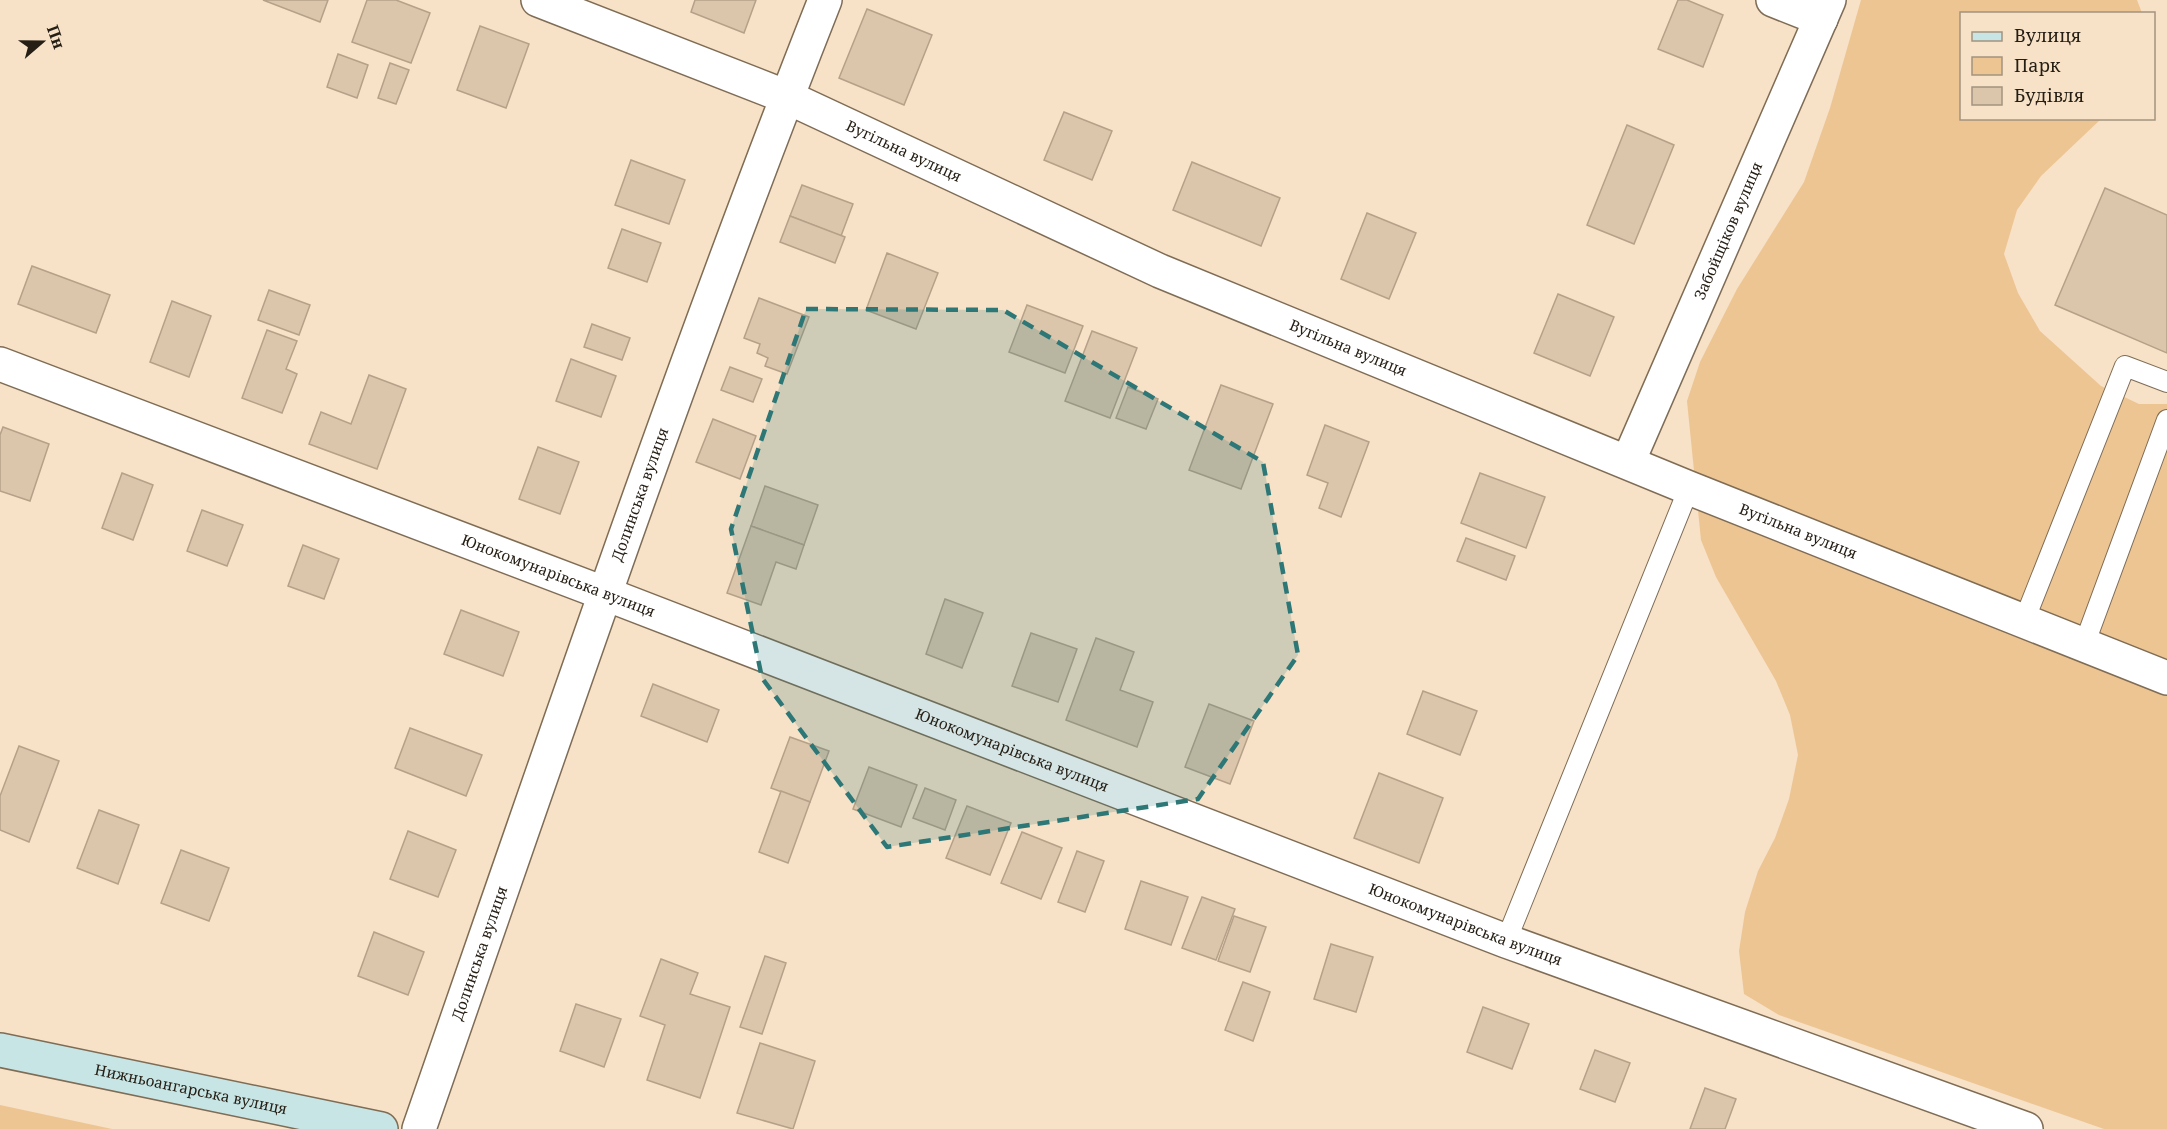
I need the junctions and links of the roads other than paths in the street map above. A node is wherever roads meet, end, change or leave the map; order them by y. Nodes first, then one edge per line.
1 (538, 0) edge
2 (825, 0) edge
3 (1773, 0) edge
4 (1825, 10) edge
5 (787, 97) junction
6 (0, 364) edge
7 (2167, 382) edge
8 (2167, 420) edge
9 (1628, 462) junction
10 (1689, 488) junction
11 (606, 594) junction
12 (2024, 621) junction
13 (2084, 645) junction
14 (2167, 678) edge
15 (1506, 941) junction
16 (0, 1050) edge
17 (381, 1129) edge
18 (418, 1129) edge
19 (2026, 1129) edge

1 - 5 street, Вугільна вулиця
2 - 5 street, Долинська вулиця
3 - 4 street
4 - 9 street, Забойщiков вулиця
5 - 9 street, Вугільна вулиця
5 - 11 street, Долинська вулиця
6 - 11 street, Юнокомунарівська вулиця
7 - 12 lane
8 - 13 lane
9 - 10 street, Вугільна вулиця
10 - 12 street, Вугільна вулиця
10 - 15 lane
11 - 15 street, Юнокомунарівська вулиця
11 - 18 street, Долинська вулиця
12 - 13 street, Вугільна вулиця
13 - 14 street, Вугільна вулиця
15 - 19 street, Юнокомунарівська вулиця
16 - 17 street, Нижньоангарська вулиця

